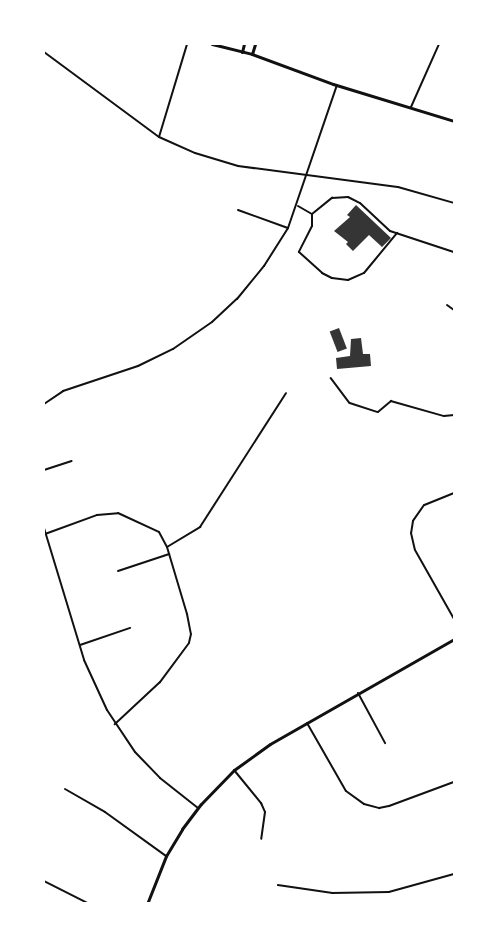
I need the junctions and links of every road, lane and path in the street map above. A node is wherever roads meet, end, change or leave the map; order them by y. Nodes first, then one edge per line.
1 (187, 44) edge
2 (212, 44) edge
3 (244, 44) edge
4 (255, 44) edge
5 (439, 44) edge
6 (44, 52) edge
7 (242, 52) junction
8 (252, 54) junction
9 (337, 85) junction
10 (411, 107) junction
11 (454, 121) edge
12 (159, 137) junction
13 (308, 174) junction
14 (454, 203) edge
15 (297, 206) junction
16 (238, 210) dead end
17 (312, 214) junction
18 (288, 228) junction
19 (397, 233) junction
20 (454, 252) edge
21 (447, 304) dead end
22 (454, 310) edge
23 (331, 378) dead end
24 (286, 393) dead end
25 (44, 404) edge
26 (454, 415) edge
27 (72, 461) dead end
28 (44, 470) edge
29 (454, 493) edge
30 (44, 528) edge
31 (45, 534) junction
32 (167, 547) junction
33 (169, 554) junction
34 (118, 571) dead end
35 (454, 619) edge
36 (130, 628) dead end
37 (454, 639) edge
38 (80, 645) junction
39 (358, 693) junction
40 (308, 723) junction
41 (115, 724) junction
42 (385, 743) dead end
43 (234, 770) junction
44 (454, 782) edge
45 (65, 789) dead end
46 (198, 808) junction
47 (261, 839) dead end
48 (166, 855) junction
49 (454, 874) edge
50 (44, 881) edge
51 (278, 885) dead end
52 (90, 903) edge
53 (147, 903) edge

1 - 12 street
2 - 7 street
3 - 7 street
4 - 8 street
5 - 10 street
6 - 12 street
7 - 8 street
8 - 9 street
9 - 10 street
9 - 13 street
10 - 11 street
12 - 13 street
13 - 14 street
13 - 15 street
15 - 17 street
15 - 18 street
16 - 18 street
17 - 19 street
17 - 19 street
18 - 25 street
19 - 20 street
21 - 22 street
23 - 26 path
24 - 32 street
27 - 28 street
29 - 35 street
30 - 31 street
31 - 32 street
31 - 38 street
32 - 33 street
33 - 34 street
33 - 41 street
36 - 38 street
37 - 39 street
38 - 41 street
39 - 40 street
39 - 42 street
40 - 43 street
40 - 44 street
41 - 46 street
43 - 46 street
43 - 47 street
45 - 48 street
46 - 48 street
48 - 53 street
49 - 51 path
50 - 52 path

